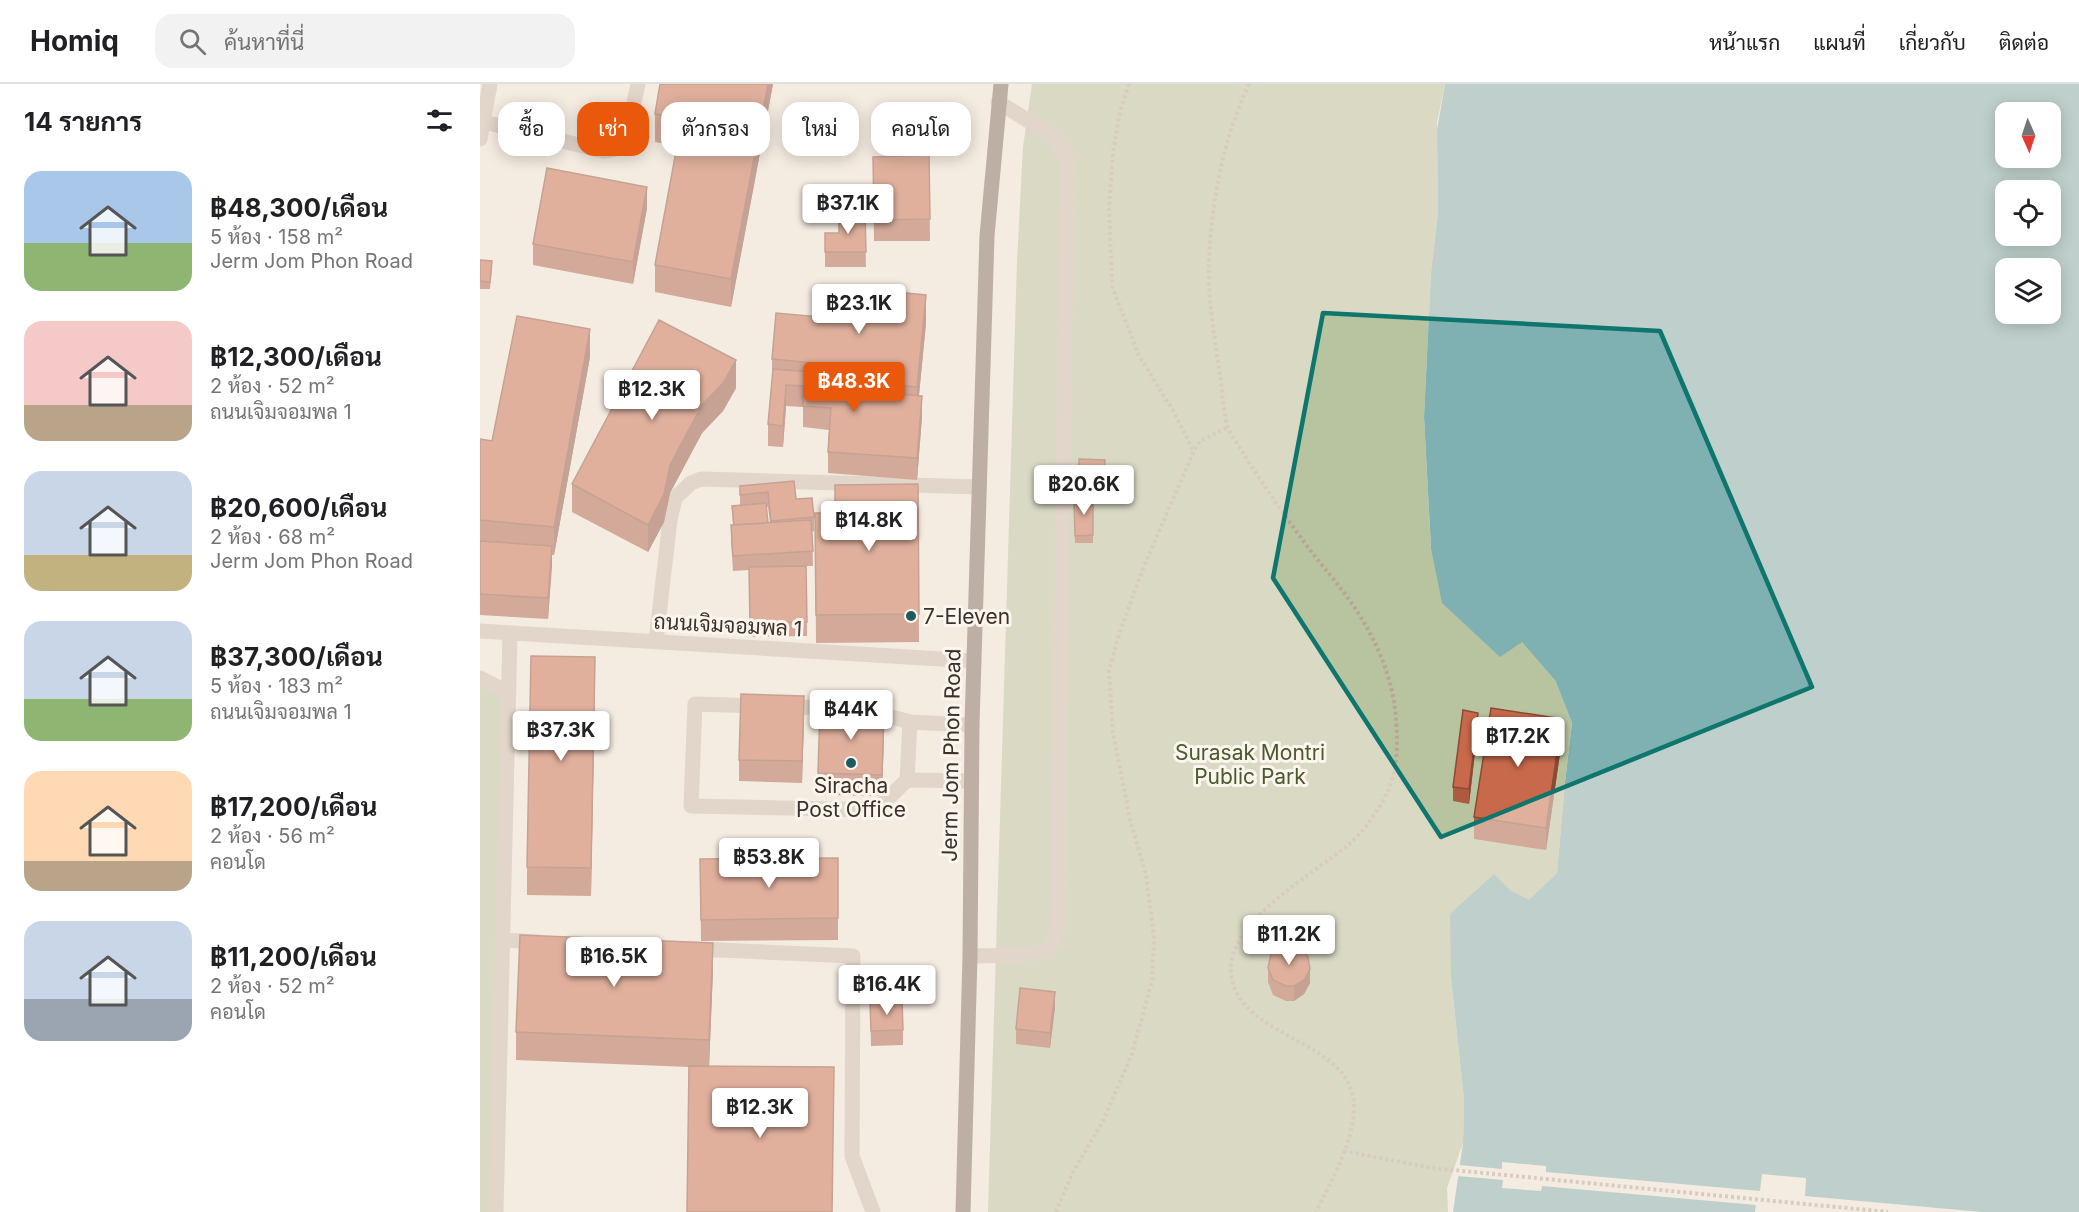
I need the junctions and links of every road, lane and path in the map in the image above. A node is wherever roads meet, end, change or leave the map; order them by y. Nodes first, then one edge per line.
1 (490, 84) edge
2 (638, 84) edge
3 (1002, 84) edge
4 (1129, 84) edge
5 (1249, 84) edge
6 (998, 102) junction
7 (482, 122) edge
8 (480, 139) edge
9 (1228, 427) junction
10 (1194, 451) junction
11 (979, 487) junction
12 (480, 632) edge
13 (510, 633) junction
14 (656, 642) junction
15 (974, 661) junction
16 (480, 678) edge
17 (508, 693) junction
18 (910, 722) junction
19 (972, 725) junction
20 (907, 780) junction
21 (972, 781) junction
22 (503, 940) junction
23 (550, 942) edge
24 (678, 948) edge
25 (970, 956) junction
26 (1344, 1151) junction
27 (496, 1212) edge
28 (873, 1212) edge
29 (963, 1212) edge
30 (1056, 1212) edge
31 (1316, 1212) edge
32 (1887, 1212) edge

1 - 7 street
2 - 7 street
3 - 6 main road, Jerm Jom Phon Road
4 - 10 path
5 - 9 path
6 - 11 main road, Jerm Jom Phon Road
6 - 25 street
7 - 8 street
9 - 10 path
9 - 26 path
10 - 30 path
11 - 14 street
11 - 15 main road, Jerm Jom Phon Road
12 - 13 street, ถนนเจิมจอมพล 1
13 - 14 street, ถนนเจิมจอมพล 1
13 - 17 street
14 - 15 street, ถนนเจิมจอมพล 1
15 - 19 main road, Jerm Jom Phon Road
16 - 17 street
17 - 22 street
18 - 19 street
18 - 20 street
18 - 20 street
19 - 21 main road, Jerm Jom Phon Road
20 - 21 street
21 - 25 main road, Jerm Jom Phon Road
22 - 23 street
22 - 27 street
24 - 28 street
25 - 29 main road, Jerm Jom Phon Road
26 - 31 path
26 - 32 path

